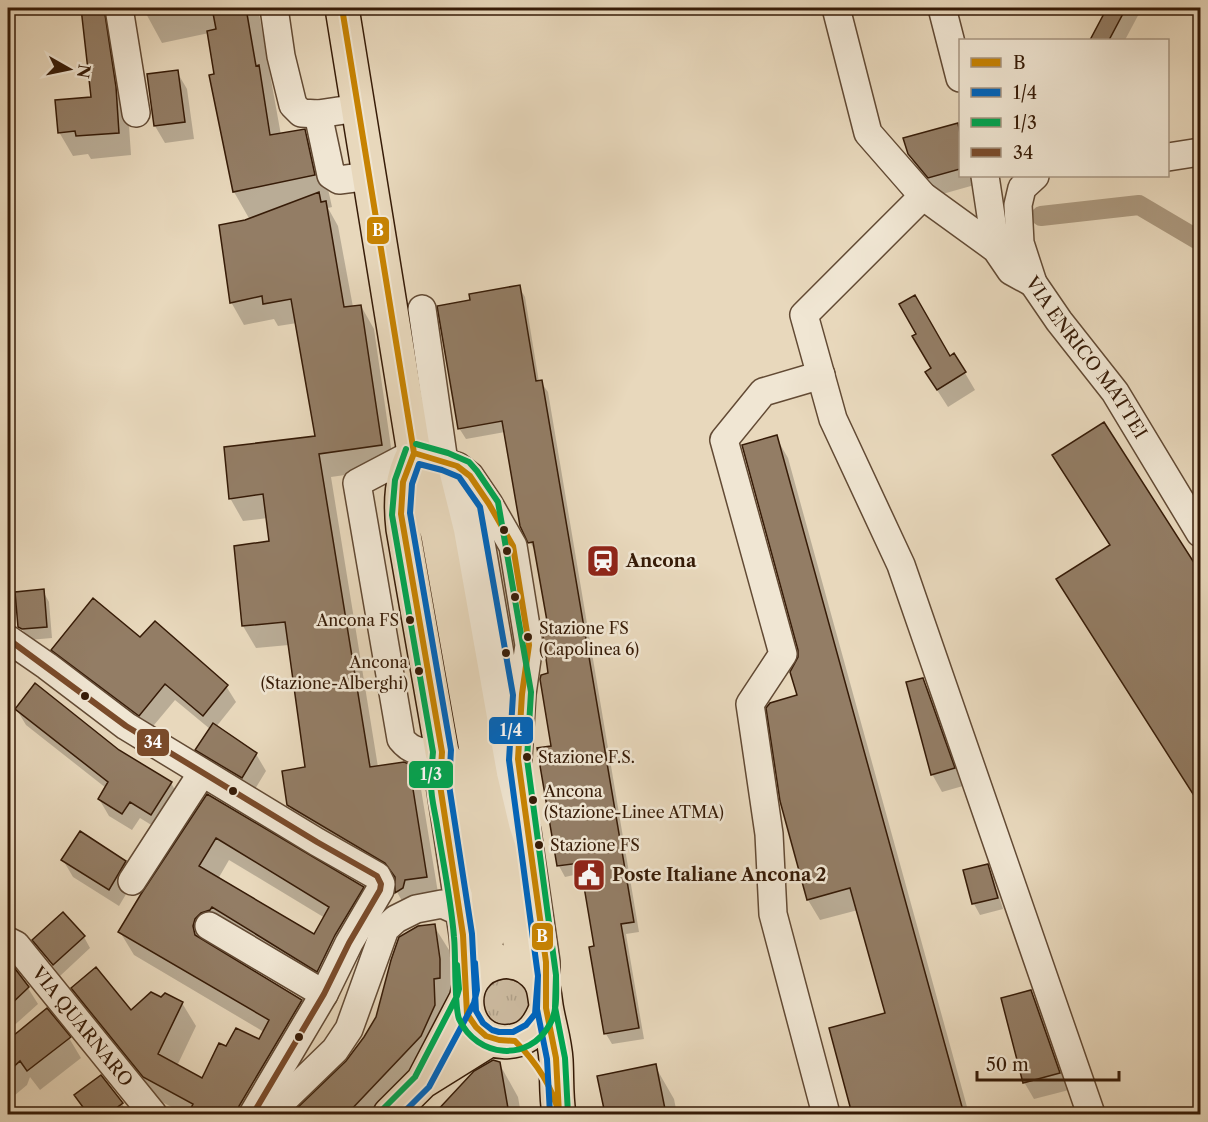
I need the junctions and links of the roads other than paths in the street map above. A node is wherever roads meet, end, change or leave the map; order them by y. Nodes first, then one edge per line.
1 (119, 8) edge
2 (280, 8) edge
3 (342, 8) edge
4 (836, 8) edge
5 (942, 8) edge
6 (959, 74) edge
7 (358, 108) junction
8 (136, 113) dead end
9 (318, 114) junction
10 (1200, 152) edge
11 (1169, 157) edge
12 (370, 176) junction
13 (985, 177) edge
14 (1034, 177) edge
15 (923, 196) junction
16 (996, 249) junction
17 (1033, 283) junction
18 (422, 309) dead end
19 (821, 375) junction
20 (430, 457) junction
21 (470, 476) junction
22 (489, 504) junction
23 (1200, 532) edge
24 (497, 596) junction
25 (8, 639) edge
26 (522, 694) junction
27 (442, 752) junction
28 (500, 762) junction
29 (202, 773) junction
30 (462, 808) junction
31 (132, 881) dead end
32 (460, 912) junction
33 (209, 926) dead end
34 (8, 941) edge
35 (526, 967) junction
36 (472, 986) junction
37 (324, 994) junction
38 (546, 1002) junction
39 (503, 1040) junction
40 (422, 1082) junction
41 (558, 1109) edge
42 (153, 1114) edge
43 (253, 1114) edge
44 (269, 1114) edge
45 (390, 1114) edge
46 (826, 1114) edge
47 (1091, 1114) edge

1 - 8 street
2 - 9 street
3 - 7 main road
4 - 15 street
5 - 6 street
7 - 9 street
7 - 12 main road
9 - 12 street
10 - 11 street
12 - 20 main road
13 - 16 street
14 - 17 street, VIA ENRICO MATTEI
15 - 16 street
15 - 19 street
16 - 17 street
17 - 23 street, VIA ENRICO MATTEI
18 - 20 street
19 - 46 street
19 - 47 street
20 - 21 street
20 - 27 main road
20 - 27 street
20 - 28 main road
21 - 22 street
21 - 24 street
22 - 24 street
22 - 26 street
24 - 26 street
24 - 28 street
25 - 29 street
26 - 28 street
27 - 30 main road
27 - 32 street
28 - 35 main road
28 - 38 street
29 - 31 street
29 - 37 street
30 - 32 street
30 - 36 main road
32 - 36 street
32 - 44 street
33 - 37 street
34 - 42 street, VIA QUARNARO
35 - 36 main road
35 - 38 main road
36 - 39 main road
36 - 40 main road
37 - 43 street
38 - 39 main road
38 - 41 main road
39 - 40 main road
39 - 41 main road
40 - 45 main road

